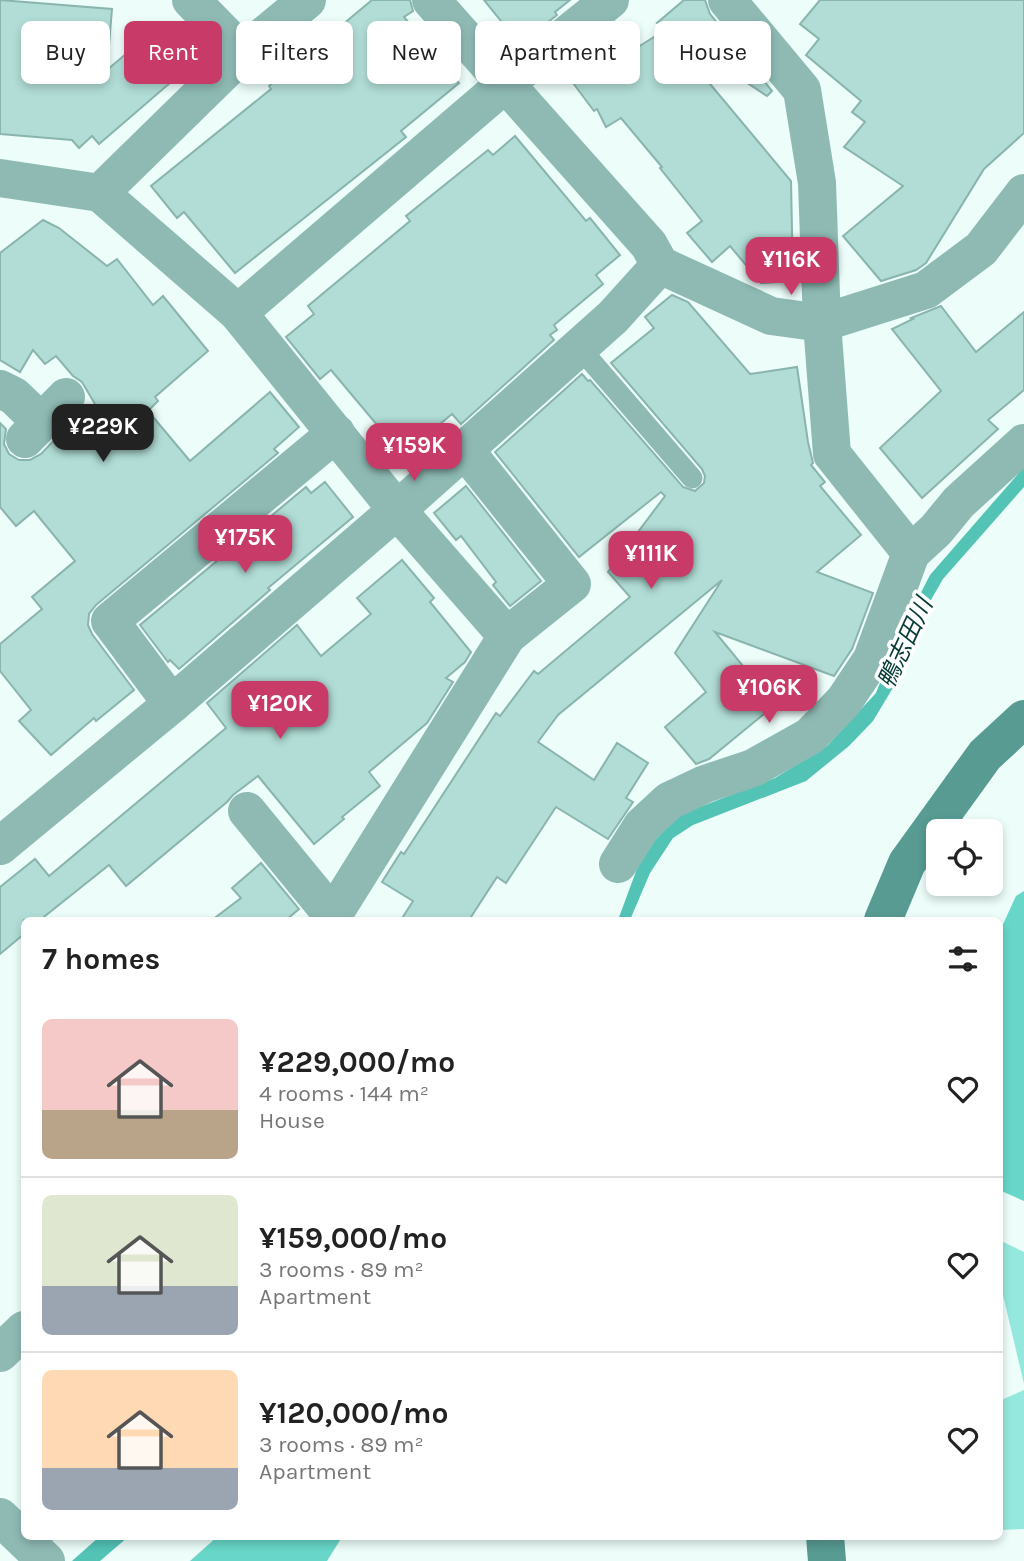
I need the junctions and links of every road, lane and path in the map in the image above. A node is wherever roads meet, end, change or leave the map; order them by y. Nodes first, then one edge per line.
1 (191, 0) edge
2 (307, 0) edge
3 (431, 0) edge
4 (610, 0) edge
5 (727, 0) edge
6 (282, 21) edge
7 (584, 21) edge
8 (236, 46) edge
9 (475, 50) edge
10 (236, 60) edge
11 (505, 84) joint
12 (0, 177) edge
13 (100, 192) junction
14 (1024, 193) edge
15 (660, 265) junction
16 (238, 313) junction
17 (822, 323) junction
18 (579, 347) junction
19 (0, 389) edge
20 (44, 419) dead end
21 (336, 433) junction
22 (464, 449) junction
23 (1020, 456) edge
24 (692, 478) dead end
25 (397, 510) junction
26 (911, 553) junction
27 (506, 636) junction
28 (172, 704) junction
29 (1024, 719) edge
30 (247, 811) dead end
31 (0, 846) edge
32 (618, 864) dead end
33 (330, 917) edge
34 (332, 917) edge
35 (884, 917) edge
36 (21, 1333) edge
37 (0, 1353) edge
38 (0, 1517) edge
39 (21, 1537) edge
40 (24, 1540) edge
41 (825, 1540) edge
42 (41, 1556) edge
43 (827, 1561) edge

1 - 8 street
2 - 6 street
3 - 9 street
4 - 7 street
5 - 17 street
10 - 13 street
11 - 15 street
11 - 16 street
12 - 13 street
13 - 16 street
14 - 17 street
15 - 17 street
15 - 18 street
16 - 21 street
17 - 26 street
18 - 22 street
18 - 24 lane
19 - 20 street
21 - 25 street
21 - 28 street
22 - 25 street
22 - 27 street
23 - 26 street
25 - 27 street
25 - 28 street
26 - 32 street
27 - 34 street
28 - 31 street
29 - 35 street
30 - 33 street
36 - 37 street
38 - 39 street
40 - 42 street
41 - 43 street

